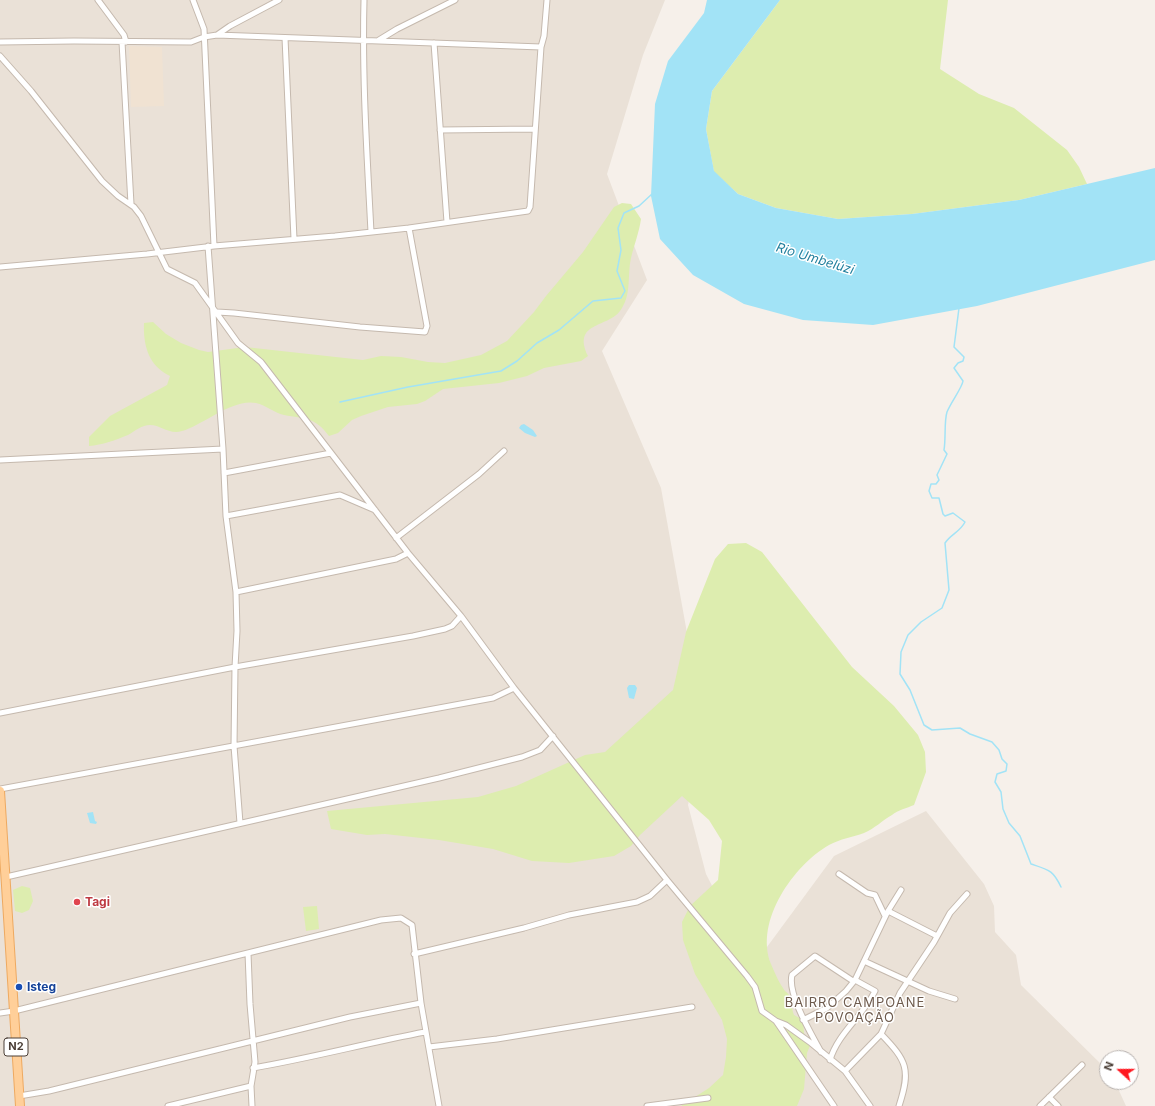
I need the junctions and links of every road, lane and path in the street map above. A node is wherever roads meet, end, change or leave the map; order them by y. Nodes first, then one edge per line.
1 (98, 0) edge
2 (192, 0) edge
3 (279, 0) edge
4 (364, 0) edge
5 (455, 0) edge
6 (547, 0) edge
7 (217, 35) junction
8 (204, 37) junction
9 (285, 38) junction
10 (363, 40) junction
11 (380, 40) junction
12 (0, 42) edge
13 (124, 42) junction
14 (434, 43) junction
15 (541, 48) junction
16 (0, 56) edge
17 (535, 129) junction
18 (440, 130) junction
19 (131, 204) junction
20 (447, 222) junction
21 (409, 228) junction
22 (371, 232) junction
23 (294, 239) junction
24 (211, 246) junction
25 (159, 253) junction
26 (0, 267) edge
27 (212, 305) junction
28 (217, 312) junction
29 (223, 449) junction
30 (504, 451) dead end
31 (331, 453) junction
32 (0, 460) edge
33 (224, 473) junction
34 (376, 510) junction
35 (226, 516) junction
36 (396, 538) junction
37 (408, 553) junction
38 (236, 592) junction
39 (461, 616) junction
40 (234, 668) junction
41 (514, 688) junction
42 (0, 713) edge
43 (553, 736) junction
44 (234, 746) junction
45 (0, 790) edge
46 (240, 822) junction
47 (4, 873) edge
48 (838, 874) dead end
49 (667, 880) junction
50 (901, 890) dead end
51 (967, 894) dead end
52 (888, 910) junction
53 (885, 916) junction
54 (937, 936) junction
55 (248, 953) junction
56 (414, 954) junction
57 (864, 961) junction
58 (854, 980) junction
59 (908, 981) junction
60 (955, 998) dead end
61 (421, 1003) junction
62 (692, 1007) dead end
63 (14, 1011) junction
64 (0, 1013) edge
65 (803, 1020) junction
66 (776, 1021) junction
67 (425, 1032) junction
68 (881, 1034) junction
69 (252, 1042) junction
70 (428, 1047) junction
71 (821, 1052) junction
72 (830, 1060) junction
73 (1082, 1065) dead end
74 (254, 1068) junction
75 (845, 1071) junction
76 (251, 1086) junction
77 (19, 1096) junction
78 (1049, 1097) junction
79 (708, 1098) dead end
80 (20, 1106) edge
81 (168, 1106) edge
82 (252, 1106) edge
83 (439, 1106) edge
84 (646, 1106) edge
85 (834, 1106) edge
86 (870, 1106) edge
87 (899, 1106) edge
88 (1040, 1106) edge
89 (1058, 1106) edge

1 - 13 street
2 - 8 street
3 - 7 street
4 - 10 street
5 - 11 street
6 - 15 street
7 - 8 street
7 - 9 street
8 - 13 street
8 - 24 street
9 - 10 street
9 - 23 street
10 - 11 street
10 - 22 street
11 - 14 street
12 - 13 street
13 - 19 street
14 - 15 street
14 - 18 street
15 - 17 street
16 - 19 street
17 - 18 street
17 - 20 street
18 - 20 street
19 - 25 street
20 - 21 street
21 - 22 street
21 - 28 street
22 - 23 street
23 - 24 street
24 - 25 street
24 - 27 street
25 - 26 street
25 - 27 street
27 - 28 street
27 - 29 street
28 - 31 street
29 - 32 street
29 - 33 street
30 - 36 street
31 - 33 street
31 - 34 street
33 - 35 street
34 - 35 street
34 - 36 street
35 - 38 street
36 - 37 street
37 - 38 street
37 - 39 street
38 - 40 street
39 - 40 street
39 - 41 street
40 - 42 street
40 - 44 street
41 - 43 street
41 - 44 street
43 - 46 street
43 - 49 street
44 - 45 street
44 - 46 street
45 - 47 main road, N2
46 - 47 street
47 - 63 main road, N2
48 - 53 street
49 - 56 street
49 - 66 street
50 - 52 street
51 - 54 street
52 - 53 street
52 - 54 street
53 - 57 street
54 - 59 street
55 - 56 street
55 - 63 street
55 - 69 street
56 - 61 street
57 - 58 street
57 - 59 street
58 - 65 street
58 - 65 street
58 - 72 street
59 - 60 street
59 - 68 street
61 - 67 street
61 - 69 street
62 - 70 street
63 - 64 street
63 - 77 main road, N2
65 - 71 street
66 - 71 street
66 - 85 street
67 - 70 street
67 - 74 street
68 - 75 street
68 - 87 street
69 - 74 street
69 - 77 street
70 - 83 street
71 - 72 street
72 - 75 street
73 - 78 street
74 - 76 street
75 - 86 street
76 - 81 street
76 - 82 street
77 - 80 main road, N2
78 - 88 street
78 - 89 street
79 - 84 street

